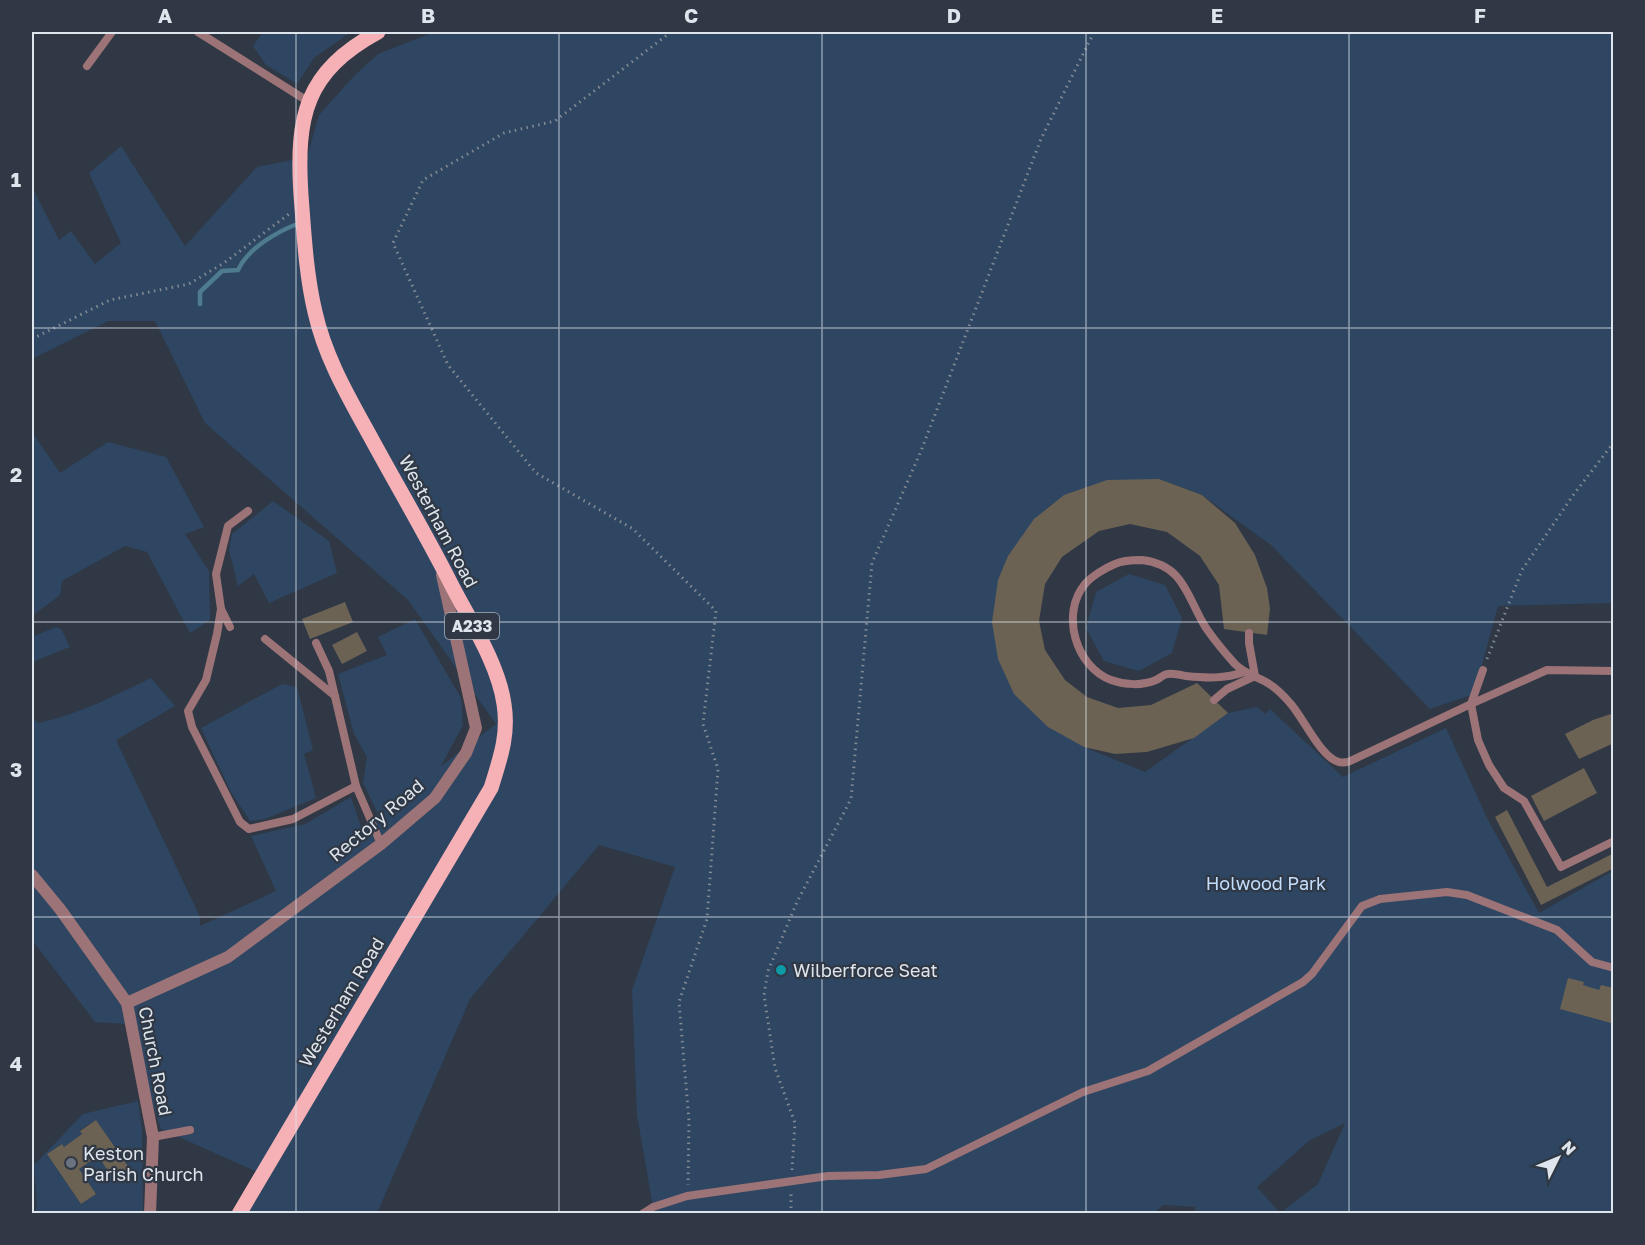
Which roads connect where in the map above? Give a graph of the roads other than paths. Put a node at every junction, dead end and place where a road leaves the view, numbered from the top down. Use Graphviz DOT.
graph roads {
  1 [pos="112,32"];
  2 [pos="198,32"];
  3 [pos="378,32"];
  4 [pos="87,66"];
  5 [pos="309,102"];
  6 [pos="248,511"];
  7 [pos="439,561"];
  8 [pos="220,609"];
  9 [pos="230,627"];
  10 [pos="1250,633"];
  11 [pos="265,639"];
  12 [pos="316,643"];
  13 [pos="1483,669"];
  14 [pos="1614,671"];
  15 [pos="1244,672"];
  16 [pos="1255,676"];
  17 [pos="335,696"];
  18 [pos="1214,700"];
  19 [pos="1471,704"];
  20 [pos="356,786"];
  21 [pos="1614,841"];
  22 [pos="381,844"];
  23 [pos="32,875"];
  24 [pos="1614,968"];
  25 [pos="127,1003"];
  26 [pos="190,1130"];
  27 [pos="153,1137"];
  28 [pos="150,1214"];
  29 [pos="239,1214"];
  30 [pos="642,1214"];
  1 -- 4 [label="lane"];
  2 -- 5 [label="lane"];
  3 -- 5 [label="main road, Westerham Road / A233"];
  5 -- 7 [label="main road, Westerham Road / A233"];
  6 -- 8 [label="lane"];
  7 -- 22 [label="street, Rectory Road"];
  7 -- 29 [label="main road, Westerham Road / A233"];
  8 -- 9 [label="lane"];
  8 -- 20 [label="lane"];
  10 -- 16 [label="lane"];
  11 -- 17 [label="lane"];
  12 -- 17 [label="lane"];
  13 -- 19 [label="lane"];
  14 -- 19 [label="lane"];
  15 -- 15 [label="lane"];
  15 -- 16 [label="lane"];
  16 -- 18 [label="lane"];
  16 -- 19 [label="lane"];
  17 -- 20 [label="lane"];
  19 -- 21 [label="lane"];
  20 -- 22 [label="lane"];
  22 -- 25 [label="street, Rectory Road"];
  23 -- 25 [label="street, Church Road"];
  24 -- 30 [label="lane"];
  25 -- 27 [label="street, Church Road"];
  26 -- 27 [label="lane"];
  27 -- 28 [label="street, Church Road"];
}
